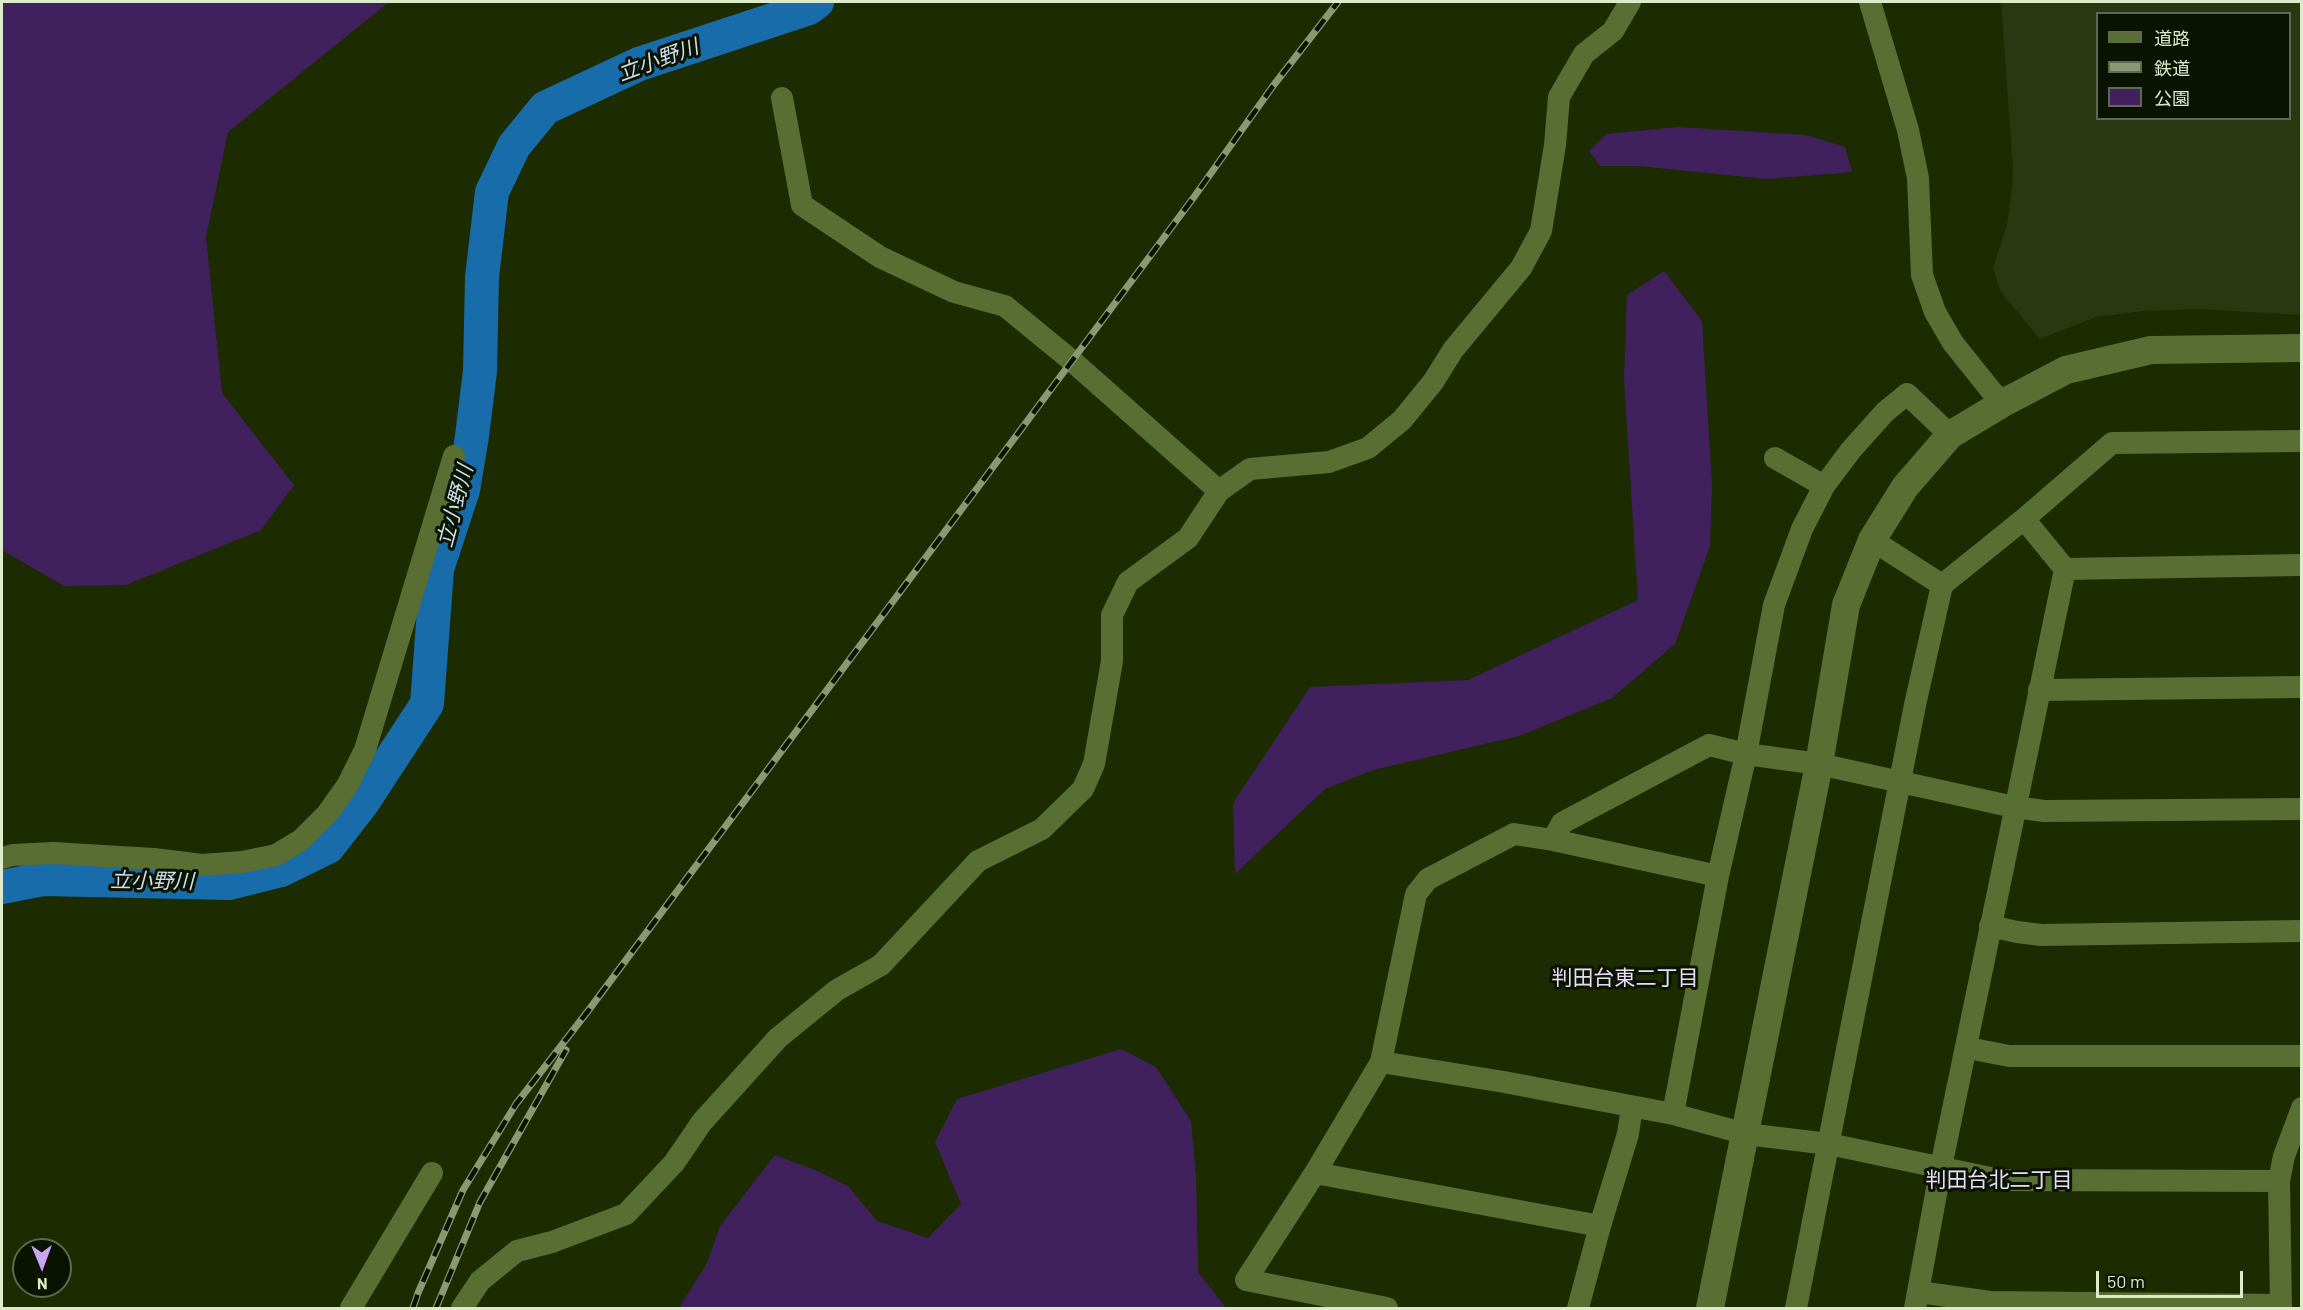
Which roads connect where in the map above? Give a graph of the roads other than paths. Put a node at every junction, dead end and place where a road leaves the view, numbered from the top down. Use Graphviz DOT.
graph roads {
  1 [pos="1630,2"];
  2 [pos="1870,2"];
  3 [pos="782,98"];
  4 [pos="2301,348"];
  5 [pos="2005,402"];
  6 [pos="1950,435"];
  7 [pos="2301,441"];
  8 [pos="454,456"];
  9 [pos="1775,458"];
  10 [pos="1824,486"];
  11 [pos="1219,491"];
  12 [pos="2024,519"];
  13 [pos="1872,540"];
  14 [pos="2301,565"];
  15 [pos="2065,569"];
  16 [pos="1942,585"];
  17 [pos="2301,687"];
  18 [pos="2039,690"];
  19 [pos="1746,754"];
  20 [pos="1820,764"];
  21 [pos="1900,783"];
  22 [pos="2014,807"];
  23 [pos="2301,808"];
  24 [pos="1552,840"];
  25 [pos="2,858"];
  26 [pos="1718,876"];
  27 [pos="1990,926"];
  28 [pos="2301,931"];
  29 [pos="1968,1047"];
  30 [pos="2301,1056"];
  31 [pos="1381,1062"];
  32 [pos="1632,1107"];
  33 [pos="2301,1108"];
  34 [pos="1673,1114"];
  35 [pos="1746,1134"];
  36 [pos="1829,1144"];
  37 [pos="1941,1167"];
  38 [pos="432,1173"];
  39 [pos="1315,1173"];
  40 [pos="2279,1181"];
  41 [pos="1600,1226"];
  42 [pos="1917,1300"];
  43 [pos="2281,1307"];
  44 [pos="351,1308"];
  45 [pos="462,1308"];
  46 [pos="1387,1308"];
  47 [pos="1578,1308"];
  48 [pos="1710,1308"];
  49 [pos="1796,1308"];
  1 -- 11 [label="street"];
  2 -- 5 [label="street"];
  3 -- 11 [label="street"];
  4 -- 5 [label="street"];
  5 -- 6 [label="street"];
  6 -- 10 [label="street"];
  6 -- 13 [label="street"];
  7 -- 12 [label="street"];
  8 -- 25 [label="street"];
  9 -- 10 [label="street"];
  10 -- 19 [label="street"];
  11 -- 45 [label="street"];
  12 -- 15 [label="street"];
  12 -- 16 [label="street"];
  13 -- 16 [label="street"];
  13 -- 20 [label="street"];
  14 -- 15 [label="street"];
  15 -- 18 [label="street"];
  16 -- 21 [label="street"];
  17 -- 18 [label="street"];
  18 -- 22 [label="street"];
  19 -- 20 [label="street"];
  19 -- 24 [label="street"];
  19 -- 26 [label="street"];
  20 -- 21 [label="street"];
  20 -- 35 [label="street"];
  21 -- 22 [label="street"];
  21 -- 36 [label="street"];
  22 -- 23 [label="street"];
  22 -- 27 [label="street"];
  24 -- 26 [label="street"];
  24 -- 31 [label="street"];
  26 -- 34 [label="street"];
  27 -- 28 [label="street"];
  27 -- 29 [label="street"];
  29 -- 30 [label="street"];
  29 -- 37 [label="street"];
  31 -- 32 [label="street"];
  31 -- 39 [label="street"];
  32 -- 34 [label="street"];
  32 -- 41 [label="street"];
  33 -- 40 [label="street"];
  34 -- 35 [label="street"];
  35 -- 36 [label="street"];
  35 -- 48 [label="street"];
  36 -- 37 [label="street"];
  36 -- 49 [label="street"];
  37 -- 40 [label="street"];
  37 -- 42 [label="street"];
  38 -- 44 [label="street"];
  39 -- 41 [label="street"];
  39 -- 46 [label="street"];
  40 -- 43 [label="street"];
  41 -- 47 [label="street"];
  42 -- 43 [label="street"];
}
